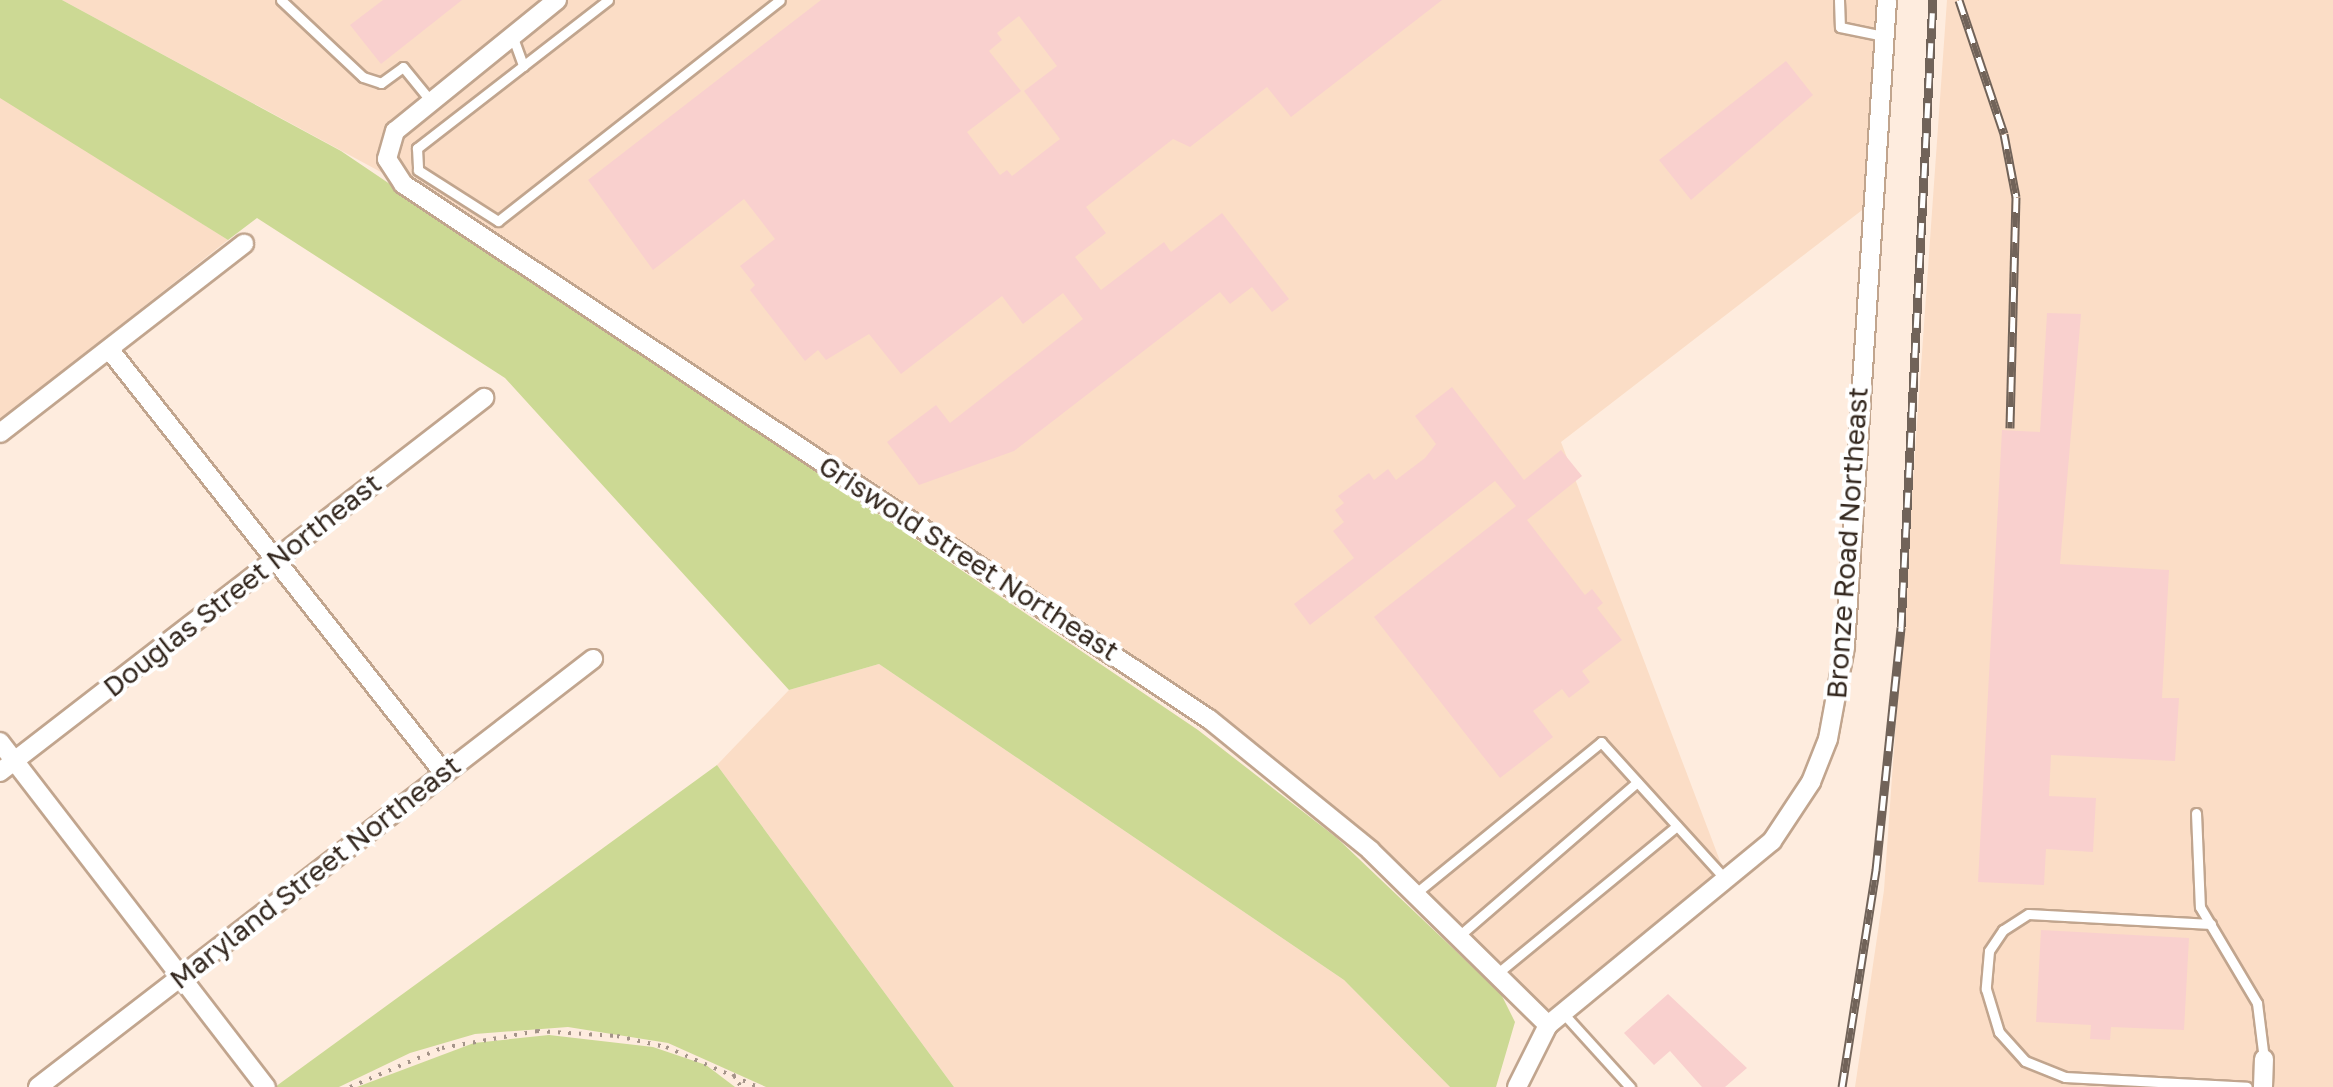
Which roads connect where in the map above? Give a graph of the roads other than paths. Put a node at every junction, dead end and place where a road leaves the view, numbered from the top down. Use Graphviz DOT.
graph roads {
  1 [pos="281,0"];
  2 [pos="557,0"];
  3 [pos="608,0"];
  4 [pos="780,0"];
  5 [pos="1839,0"];
  6 [pos="1887,0"];
  7 [pos="512,36"];
  8 [pos="1884,36"];
  9 [pos="523,66"];
  10 [pos="430,100"];
  11 [pos="244,244"];
  12 [pos="109,349"];
  13 [pos="484,398"];
  14 [pos="0,433"];
  15 [pos="277,556"];
  16 [pos="593,659"];
  17 [pos="0,742"];
  18 [pos="7,766"];
  19 [pos="443,772"];
  20 [pos="1637,782"];
  21 [pos="2196,813"];
  22 [pos="1676,826"];
  23 [pos="1728,882"];
  24 [pos="1416,893"];
  25 [pos="2211,924"];
  26 [pos="1460,935"];
  27 [pos="1499,972"];
  28 [pos="180,976"];
  29 [pos="1563,1013"];
  30 [pos="1548,1025"];
  31 [pos="2264,1059"];
  32 [pos="38,1087"];
  33 [pos="266,1087"];
  34 [pos="1517,1087"];
  35 [pos="1630,1087"];
  36 [pos="2247,1087"];
  37 [pos="2263,1087"];
  1 -- 10 [label="lane"];
  2 -- 7 [label="street, Griswold Street Northeast"];
  3 -- 9 [label="lane"];
  4 -- 9 [label="lane"];
  5 -- 8 [label="lane"];
  6 -- 8 [label="street, Bronze Road Northeast"];
  7 -- 9 [label="lane"];
  7 -- 10 [label="street, Griswold Street Northeast"];
  8 -- 23 [label="street, Bronze Road Northeast"];
  10 -- 24 [label="street, Griswold Street Northeast"];
  11 -- 12 [label="street"];
  12 -- 14 [label="street"];
  12 -- 15 [label="street"];
  13 -- 15 [label="street, Douglas Street Northeast"];
  15 -- 18 [label="street, Douglas Street Northeast"];
  15 -- 19 [label="street"];
  16 -- 19 [label="street, Maryland Street Northeast"];
  17 -- 18 [label="street"];
  18 -- 28 [label="street"];
  19 -- 28 [label="street, Maryland Street Northeast"];
  20 -- 22 [label="lane"];
  20 -- 24 [label="lane"];
  20 -- 26 [label="lane"];
  21 -- 25 [label="lane"];
  22 -- 23 [label="lane"];
  22 -- 27 [label="lane"];
  23 -- 29 [label="street, Bronze Road Northeast"];
  24 -- 26 [label="street, Griswold Street Northeast"];
  25 -- 31 [label="lane"];
  25 -- 36 [label="lane"];
  26 -- 27 [label="street, Griswold Street Northeast"];
  27 -- 30 [label="street, Griswold Street Northeast"];
  28 -- 32 [label="street, Maryland Street Northeast"];
  28 -- 33 [label="street"];
  29 -- 30 [label="street, Bronze Road Northeast"];
  29 -- 35 [label="lane"];
  30 -- 34 [label="street"];
  31 -- 37 [label="street"];
}
